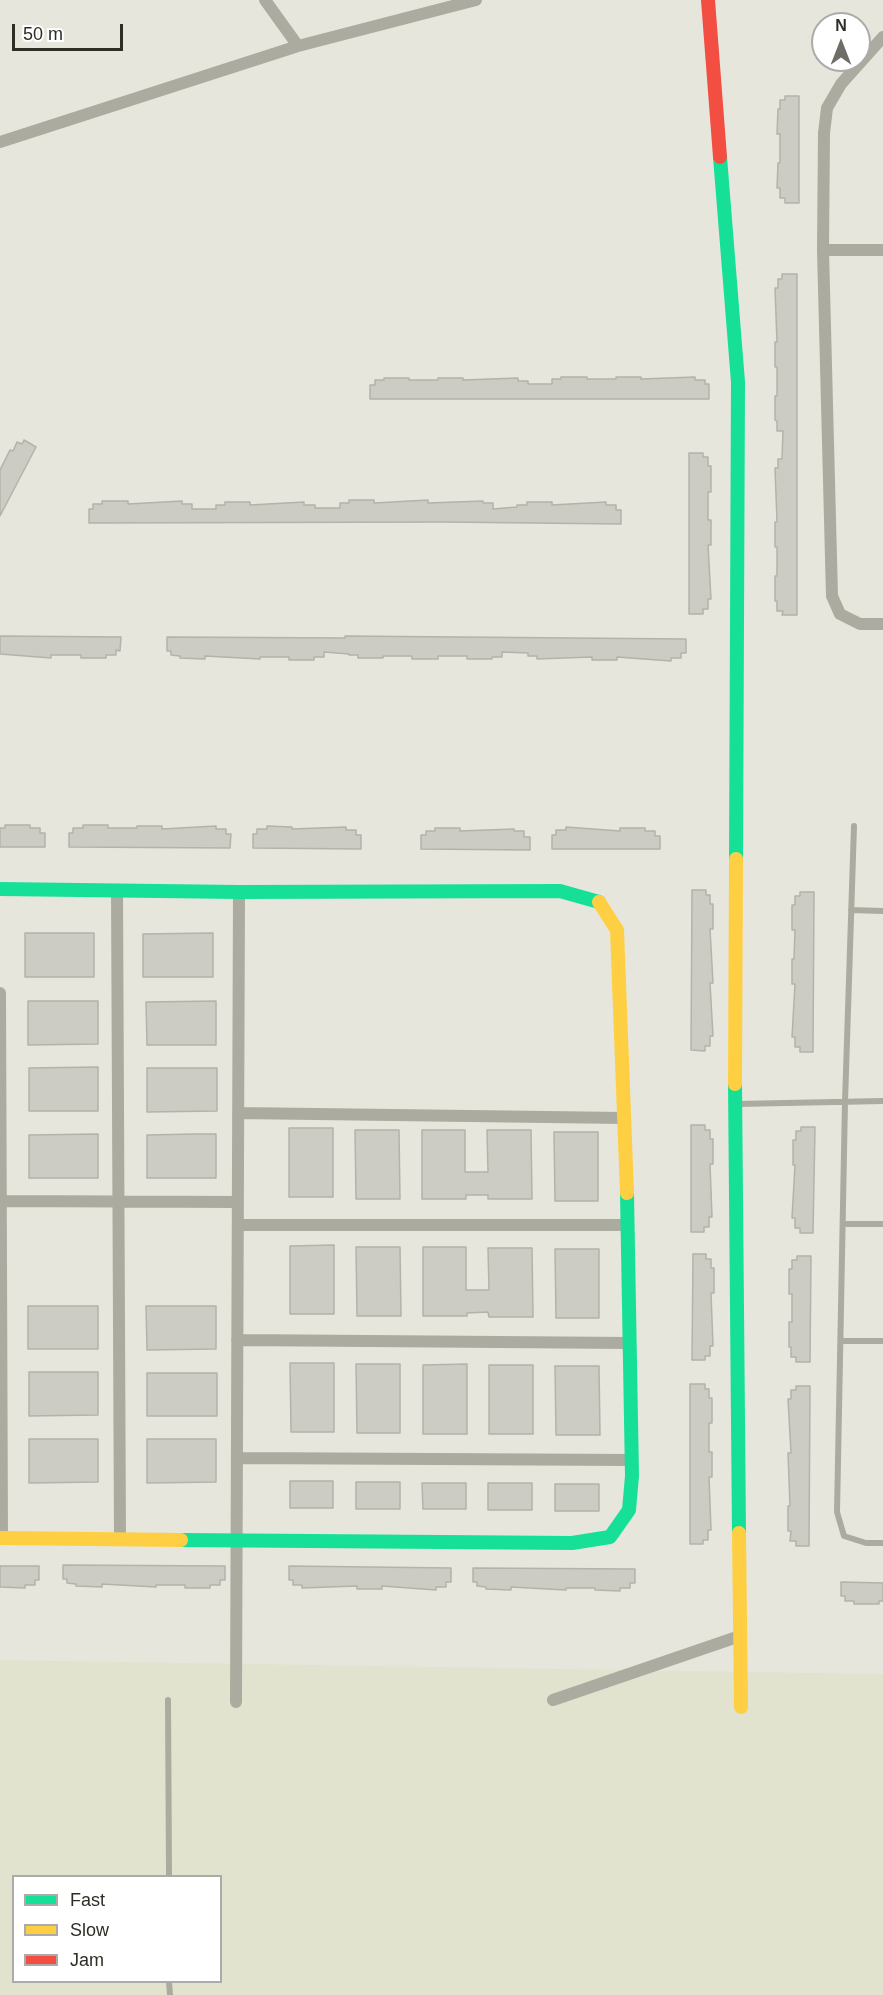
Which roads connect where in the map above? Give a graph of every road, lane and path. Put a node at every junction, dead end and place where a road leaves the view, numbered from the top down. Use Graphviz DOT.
graph roads {
  1 [pos="265,0"];
  2 [pos="476,0"];
  3 [pos="708,0"];
  4 [pos="883,37"];
  5 [pos="298,46"];
  6 [pos="0,142"];
  7 [pos="823,250"];
  8 [pos="883,250"];
  9 [pos="883,624"];
  10 [pos="854,826"];
  11 [pos="0,889"];
  12 [pos="117,891"];
  13 [pos="240,892"];
  14 [pos="851,910"];
  15 [pos="883,911"];
  16 [pos="0,993"];
  17 [pos="883,1101"];
  18 [pos="845,1102"];
  19 [pos="735,1104"];
  20 [pos="238,1113"];
  21 [pos="624,1118"];
  22 [pos="0,1202"];
  23 [pos="119,1202"];
  24 [pos="238,1202"];
  25 [pos="843,1224"];
  26 [pos="883,1224"];
  27 [pos="238,1225"];
  28 [pos="628,1225"];
  29 [pos="237,1340"];
  30 [pos="841,1341"];
  31 [pos="883,1341"];
  32 [pos="630,1342"];
  33 [pos="237,1458"];
  34 [pos="632,1460"];
  35 [pos="1,1538"];
  36 [pos="120,1539"];
  37 [pos="236,1540"];
  38 [pos="883,1543"];
  39 [pos="740,1636"];
  40 [pos="168,1700"];
  41 [pos="553,1700"];
  42 [pos="236,1702"];
  43 [pos="741,1707"];
  44 [pos="169,1875"];
  1 -- 5 [label="street"];
  2 -- 5 [label="street"];
  3 -- 19 [label="street"];
  4 -- 7 [label="street"];
  5 -- 6 [label="street"];
  7 -- 8 [label="street"];
  7 -- 9 [label="street"];
  10 -- 14 [label="lane"];
  11 -- 12 [label="street"];
  12 -- 13 [label="street"];
  12 -- 23 [label="street"];
  13 -- 20 [label="street"];
  13 -- 21 [label="street"];
  14 -- 15 [label="lane"];
  14 -- 18 [label="lane"];
  16 -- 22 [label="street"];
  17 -- 18 [label="lane"];
  18 -- 19 [label="lane"];
  18 -- 25 [label="lane"];
  19 -- 39 [label="street"];
  20 -- 21 [label="street"];
  20 -- 24 [label="street"];
  21 -- 28 [label="street"];
  22 -- 23 [label="street"];
  22 -- 35 [label="street"];
  23 -- 24 [label="street"];
  23 -- 36 [label="street"];
  24 -- 27 [label="street"];
  25 -- 26 [label="lane"];
  25 -- 30 [label="lane"];
  27 -- 28 [label="street"];
  27 -- 29 [label="street"];
  28 -- 32 [label="street"];
  29 -- 32 [label="street"];
  29 -- 33 [label="street"];
  30 -- 31 [label="lane"];
  30 -- 38 [label="lane"];
  32 -- 34 [label="street"];
  33 -- 34 [label="street"];
  33 -- 37 [label="street"];
  34 -- 37 [label="street"];
  35 -- 36 [label="street"];
  36 -- 37 [label="street"];
  37 -- 42 [label="street"];
  39 -- 41 [label="street"];
  39 -- 43 [label="street"];
  40 -- 44 [label="lane"];
}
